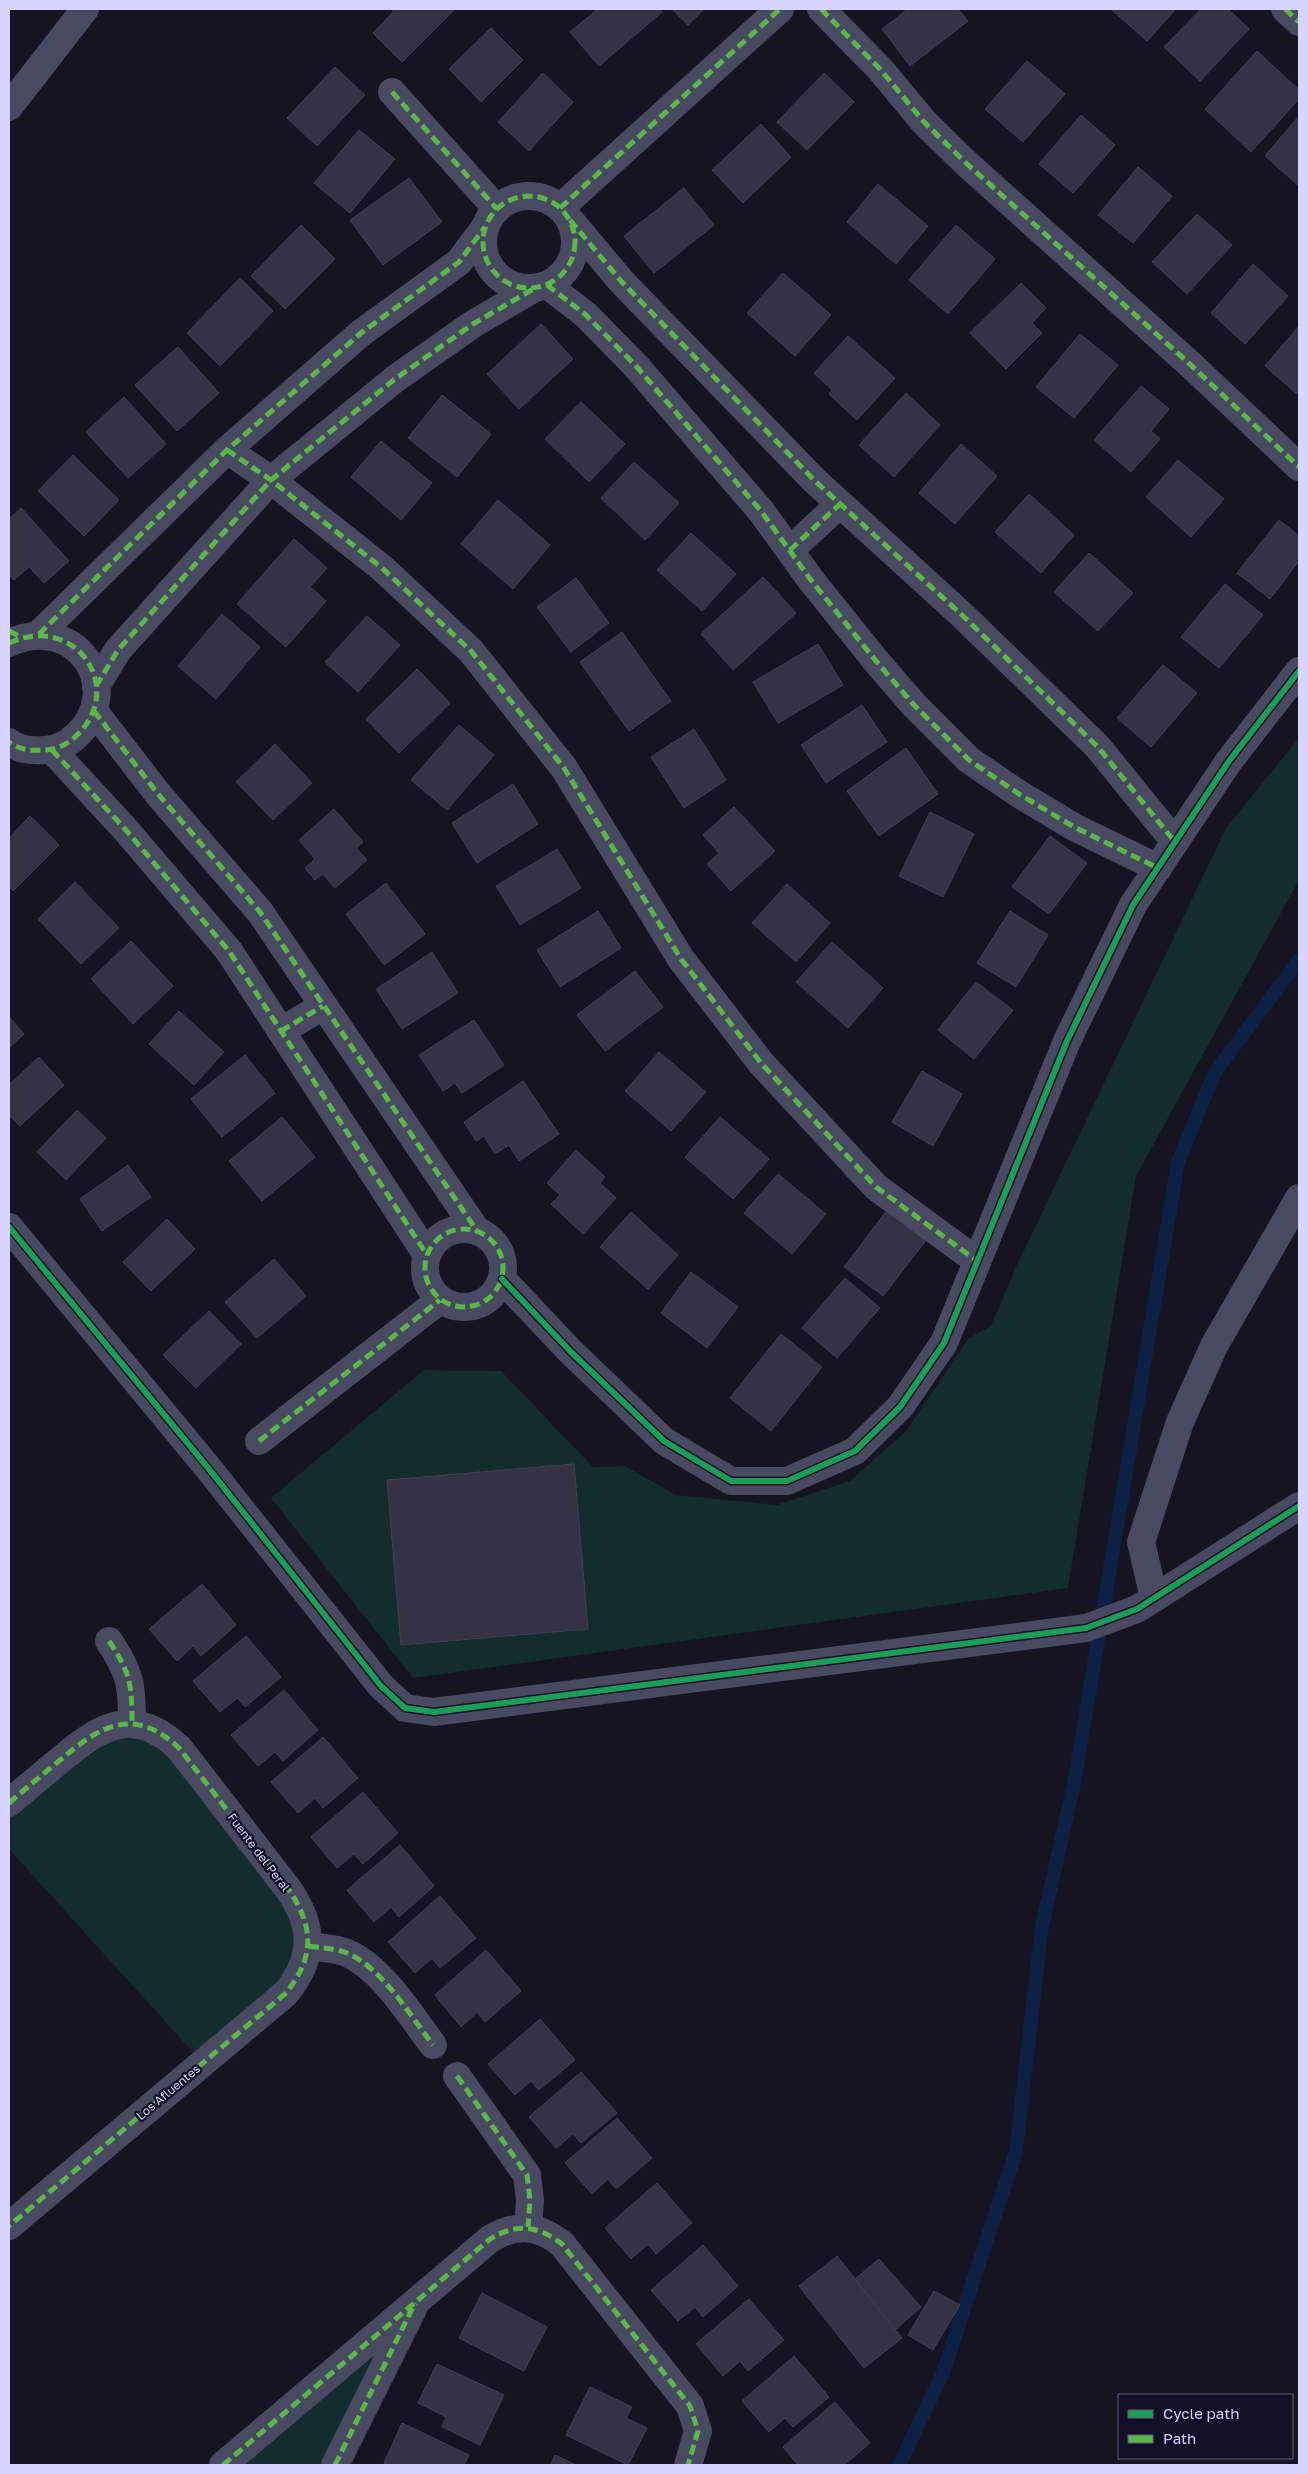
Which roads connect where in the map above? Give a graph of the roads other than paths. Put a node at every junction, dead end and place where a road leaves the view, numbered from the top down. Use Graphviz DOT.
graph roads {
  1 [pos="85,9"];
  2 [pos="780,9"];
  3 [pos="822,9"];
  4 [pos="1285,9"];
  5 [pos="1299,22"];
  6 [pos="392,92"];
  7 [pos="9,107"];
  8 [pos="565,214"];
  9 [pos="491,218"];
  10 [pos="541,286"];
  11 [pos="227,450"];
  12 [pos="1299,467"];
  13 [pos="271,480"];
  14 [pos="840,504"];
  15 [pos="790,550"];
  16 [pos="19,636"];
  17 [pos="1299,671"];
  18 [pos="95,699"];
  19 [pos="9,742"];
  20 [pos="52,750"];
  21 [pos="1175,842"];
  22 [pos="1158,868"];
  23 [pos="323,1006"];
  24 [pos="281,1031"];
  25 [pos="1299,1198"];
  26 [pos="9,1226"];
  27 [pos="477,1231"];
  28 [pos="427,1255"];
  29 [pos="977,1261"];
  30 [pos="502,1279"];
  31 [pos="440,1300"];
  32 [pos="259,1441"];
  33 [pos="1299,1506"];
  34 [pos="1154,1598"];
  35 [pos="109,1641"];
  36 [pos="132,1724"];
  37 [pos="9,1803"];
  38 [pos="308,1946"];
  39 [pos="433,2046"];
  40 [pos="457,2076"];
  41 [pos="9,2226"];
  42 [pos="528,2227"];
  43 [pos="418,2298"];
  44 [pos="223,2465"];
  45 [pos="335,2465"];
  46 [pos="688,2465"];
  1 -- 7 [label="street"];
  2 -- 8 [label="street"];
  3 -- 12 [label="street"];
  4 -- 5 [label="street"];
  6 -- 9 [label="street"];
  8 -- 9 [label="street"];
  8 -- 10 [label="street"];
  8 -- 14 [label="street"];
  9 -- 10 [label="street"];
  9 -- 11 [label="street"];
  10 -- 13 [label="street"];
  10 -- 15 [label="street"];
  11 -- 13 [label="street"];
  11 -- 16 [label="street"];
  13 -- 18 [label="street"];
  13 -- 29 [label="street"];
  14 -- 15 [label="street"];
  14 -- 21 [label="street"];
  15 -- 22 [label="street"];
  16 -- 18 [label="street"];
  17 -- 21 [label="street"];
  18 -- 20 [label="street"];
  18 -- 23 [label="street"];
  19 -- 20 [label="street"];
  20 -- 24 [label="street"];
  21 -- 22 [label="street"];
  22 -- 29 [label="street"];
  23 -- 24 [label="street"];
  23 -- 27 [label="street"];
  24 -- 28 [label="street"];
  25 -- 34 [label="street"];
  26 -- 34 [label="street"];
  27 -- 28 [label="street"];
  27 -- 30 [label="street"];
  28 -- 31 [label="street"];
  29 -- 30 [label="street"];
  30 -- 31 [label="street"];
  31 -- 32 [label="street"];
  33 -- 34 [label="street"];
  35 -- 36 [label="street"];
  36 -- 37 [label="street"];
  36 -- 38 [label="street, Fuente del Peral"];
  38 -- 39 [label="street"];
  38 -- 41 [label="street, Los Afluentes"];
  40 -- 42 [label="street"];
  42 -- 43 [label="street"];
  42 -- 46 [label="street"];
  43 -- 44 [label="street"];
  43 -- 45 [label="street"];
}
